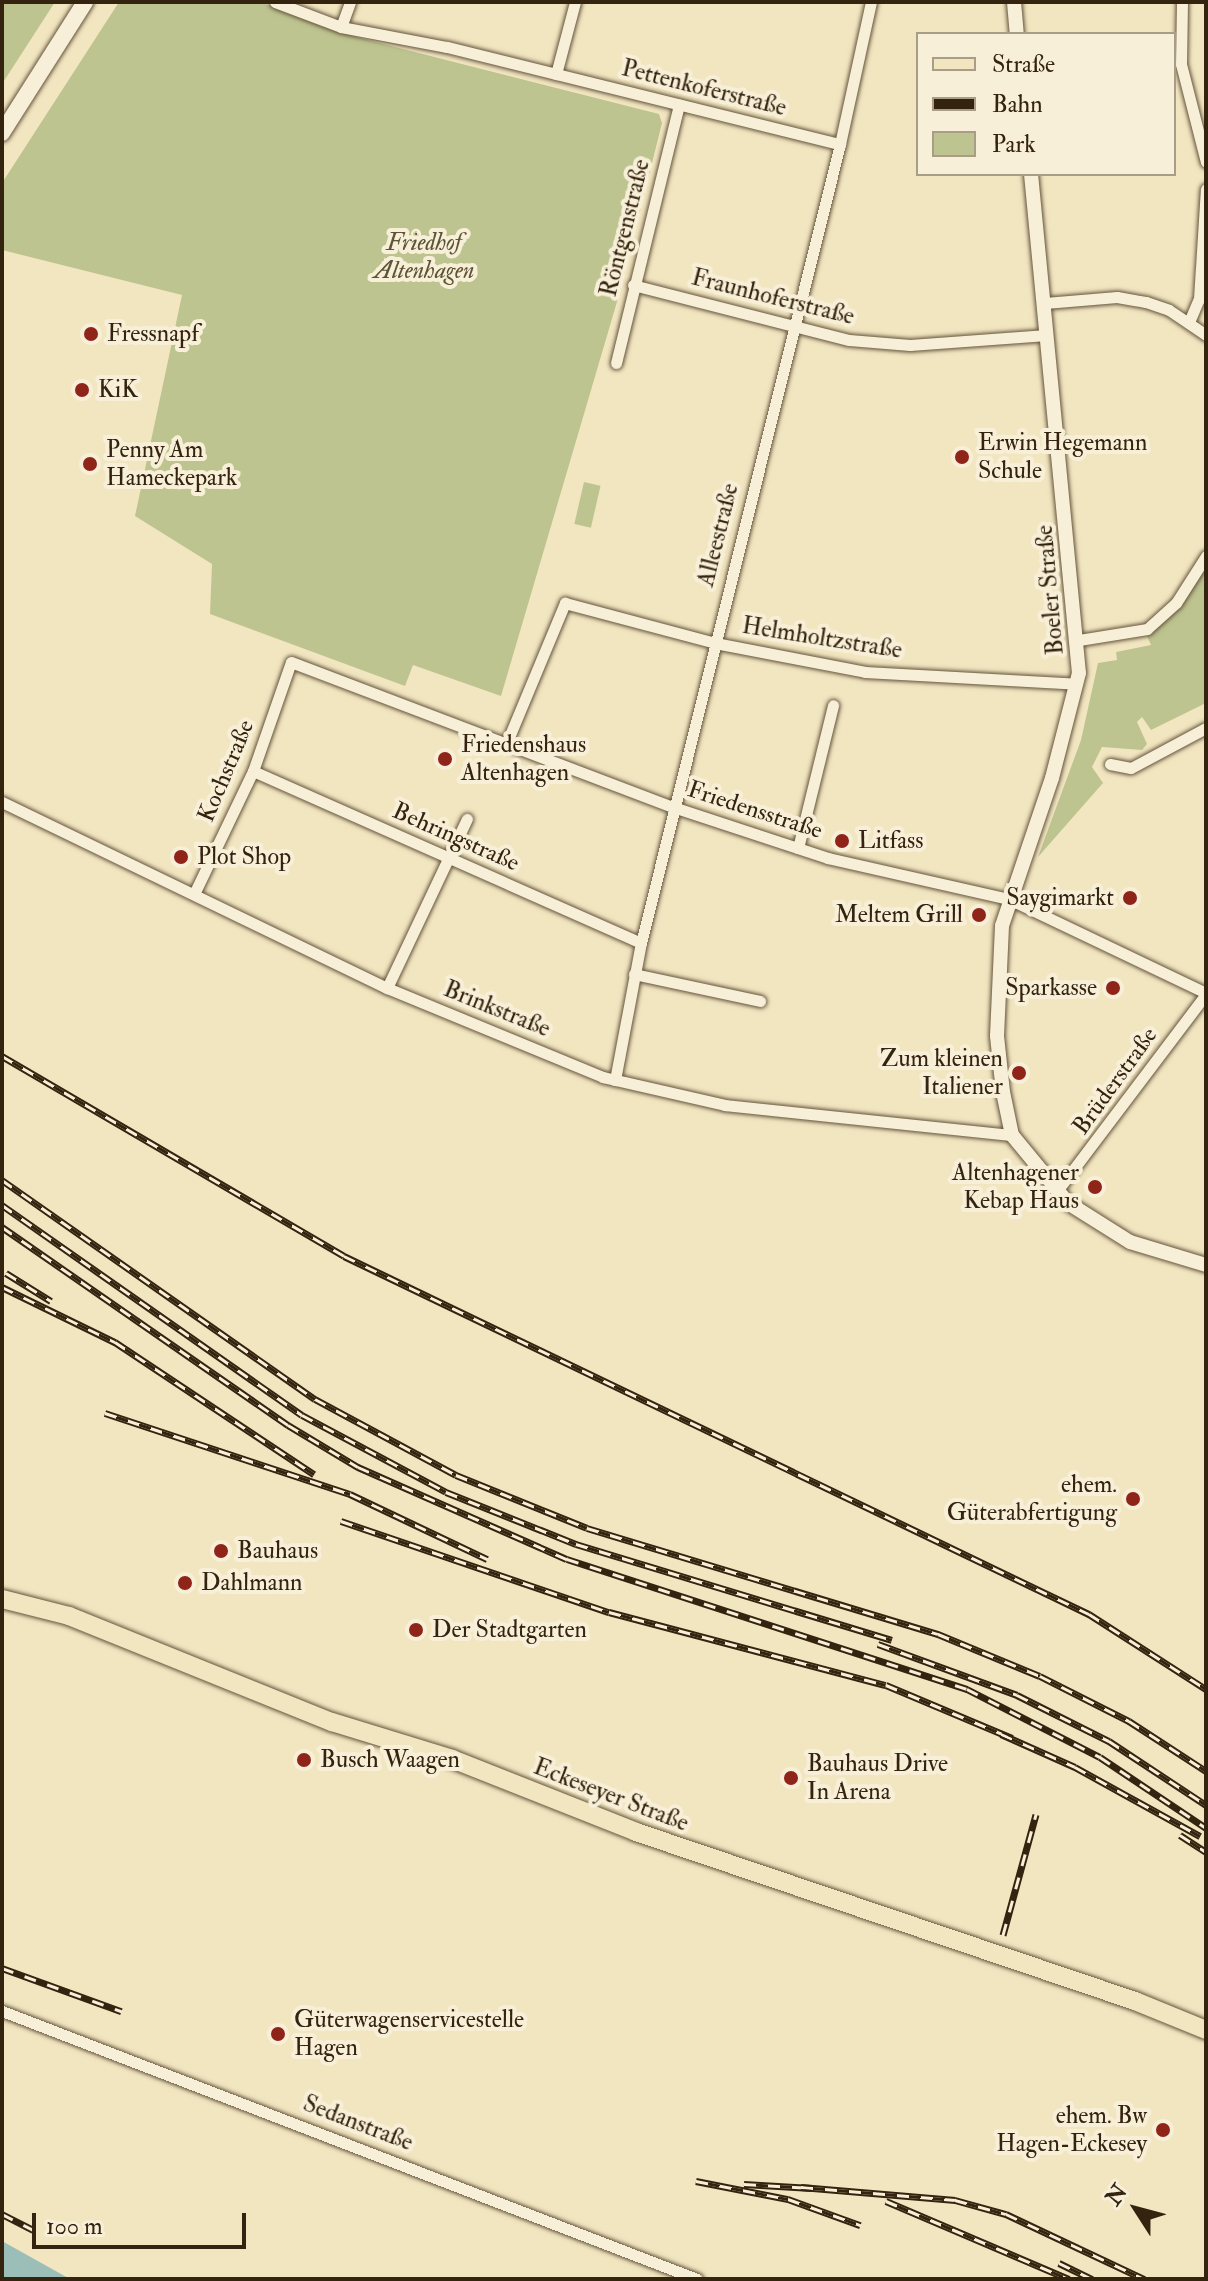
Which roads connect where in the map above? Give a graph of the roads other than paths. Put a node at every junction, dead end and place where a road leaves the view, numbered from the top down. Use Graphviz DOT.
graph roads {
  1 [pos="85,2"];
  2 [pos="275,2"];
  3 [pos="350,2"];
  4 [pos="575,2"];
  5 [pos="871,2"];
  6 [pos="1014,2"];
  7 [pos="1182,2"];
  8 [pos="341,27"];
  9 [pos="1017,32"];
  10 [pos="556,74"];
  11 [pos="679,105"];
  12 [pos="2,133"];
  13 [pos="840,144"];
  14 [pos="1206,162"];
  15 [pos="1031,176"];
  16 [pos="1206,189"];
  17 [pos="633,285"];
  18 [pos="1045,303"];
  19 [pos="1189,322"];
  20 [pos="792,327"];
  21 [pos="1047,335"];
  22 [pos="1206,335"];
  23 [pos="616,363"];
  24 [pos="1206,556"];
  25 [pos="1079,640"];
  26 [pos="715,643"];
  27 [pos="291,662"];
  28 [pos="1077,684"];
  29 [pos="833,705"];
  30 [pos="1206,728"];
  31 [pos="507,742"];
  32 [pos="1110,764"];
  33 [pos="253,771"];
  34 [pos="2,802"];
  35 [pos="676,808"];
  36 [pos="467,819"];
  37 [pos="798,848"];
  38 [pos="451,858"];
  39 [pos="194,894"];
  40 [pos="1009,899"];
  41 [pos="641,943"];
  42 [pos="634,974"];
  43 [pos="387,988"];
  44 [pos="1206,994"];
  45 [pos="760,1001"];
  46 [pos="615,1080"];
  47 [pos="1012,1135"];
  48 [pos="1057,1191"];
  49 [pos="1206,1265"];
  50 [pos="2,1599"];
  51 [pos="2,2011"];
  52 [pos="1206,2030"];
  53 [pos="697,2279"];
  1 -- 12 [label="main road"];
  2 -- 8 [label="street, Pettenkoferstraße"];
  3 -- 8 [label="street"];
  4 -- 10 [label="street"];
  5 -- 13 [label="street, Alleestraße"];
  6 -- 9 [label="street"];
  7 -- 14 [label="street"];
  8 -- 10 [label="street, Pettenkoferstraße"];
  10 -- 11 [label="street, Pettenkoferstraße"];
  11 -- 13 [label="street, Pettenkoferstraße"];
  11 -- 17 [label="street, Röntgenstraße"];
  13 -- 20 [label="street, Alleestraße"];
  15 -- 18 [label="street, Boeler Straße"];
  16 -- 19 [label="street"];
  17 -- 20 [label="street, Fraunhoferstraße"];
  17 -- 23 [label="street, Röntgenstraße"];
  18 -- 19 [label="street"];
  18 -- 21 [label="street, Boeler Straße"];
  19 -- 22 [label="street"];
  20 -- 21 [label="street, Fraunhoferstraße"];
  20 -- 26 [label="street, Alleestraße"];
  21 -- 25 [label="street, Boeler Straße"];
  24 -- 25 [label="street"];
  25 -- 28 [label="street, Boeler Straße"];
  26 -- 28 [label="street, Helmholtzstraße"];
  26 -- 31 [label="street, Helmholtzstraße"];
  26 -- 35 [label="street, Alleestraße"];
  27 -- 31 [label="street, Friedensstraße"];
  27 -- 33 [label="street, Kochstraße"];
  28 -- 40 [label="street, Boeler Straße"];
  29 -- 37 [label="street"];
  30 -- 32 [label="street"];
  31 -- 35 [label="street, Friedensstraße"];
  33 -- 38 [label="street, Behringstraße"];
  33 -- 39 [label="street, Kochstraße"];
  34 -- 39 [label="street, Brinkstraße"];
  35 -- 37 [label="street, Friedensstraße"];
  35 -- 41 [label="street, Alleestraße"];
  36 -- 38 [label="street"];
  37 -- 40 [label="street, Friedensstraße"];
  38 -- 41 [label="street, Behringstraße"];
  38 -- 43 [label="street"];
  39 -- 43 [label="street, Brinkstraße"];
  40 -- 44 [label="street, Friedensstraße"];
  40 -- 47 [label="street, Boeler Straße"];
  41 -- 42 [label="street, Alleestraße"];
  42 -- 45 [label="street"];
  42 -- 46 [label="street, Alleestraße"];
  43 -- 46 [label="street, Brinkstraße"];
  44 -- 48 [label="street, Brüderstraße"];
  46 -- 47 [label="street, Brinkstraße"];
  47 -- 48 [label="street"];
  48 -- 49 [label="street"];
  50 -- 52 [label="main road, Eckeseyer Straße"];
  51 -- 53 [label="street, Sedanstraße"];
}
